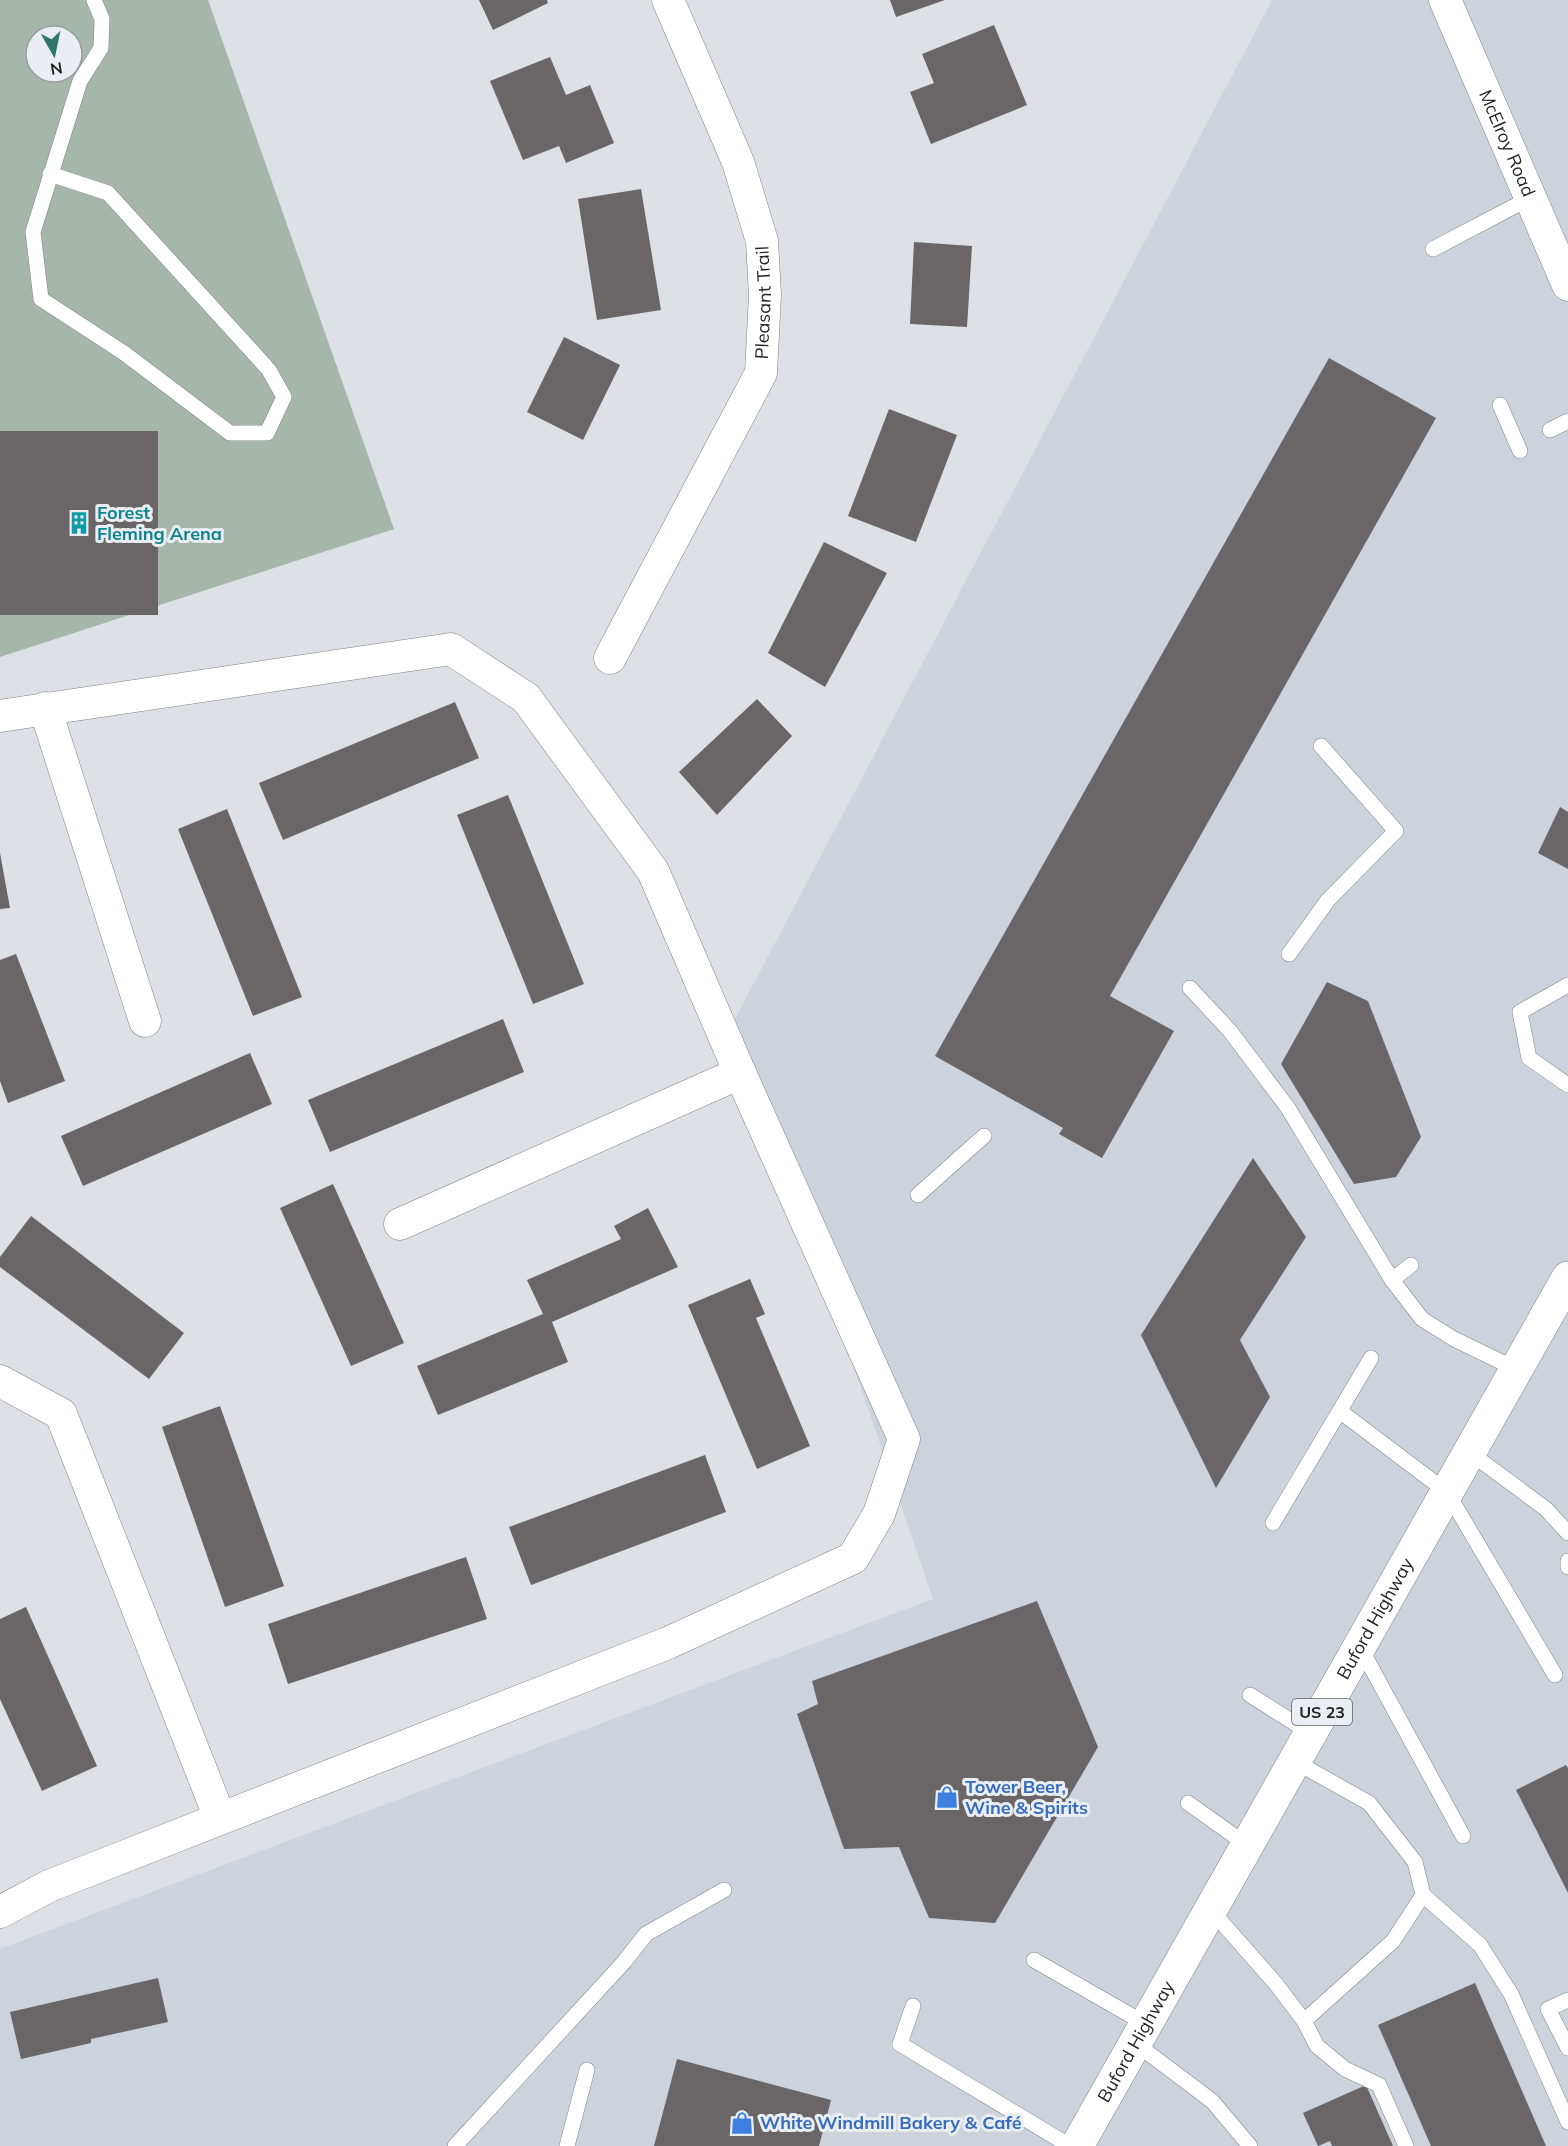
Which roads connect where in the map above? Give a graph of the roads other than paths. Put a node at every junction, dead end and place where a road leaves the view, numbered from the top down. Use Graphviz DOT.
graph roads {
  1 [pos="94,0"];
  2 [pos="668,0"];
  3 [pos="1445,0"];
  4 [pos="51,174"];
  5 [pos="1530,198"];
  6 [pos="1433,249"];
  7 [pos="1566,278"];
  8 [pos="1500,405"];
  9 [pos="1568,421"];
  10 [pos="1550,430"];
  11 [pos="1520,451"];
  12 [pos="609,658"];
  13 [pos="45,708"];
  14 [pos="0,716"];
  15 [pos="1322,746"];
  16 [pos="1289,954"];
  17 [pos="1568,985"];
  18 [pos="1190,988"];
  19 [pos="145,1021"];
  20 [pos="740,1073"];
  21 [pos="1568,1084"];
  22 [pos="984,1136"];
  23 [pos="918,1195"];
  24 [pos="400,1224"];
  25 [pos="1411,1265"];
  26 [pos="1568,1278"];
  27 [pos="1392,1280"];
  28 [pos="1371,1358"];
  29 [pos="1516,1369"];
  30 [pos="0,1381"];
  31 [pos="1341,1412"];
  32 [pos="1469,1452"];
  33 [pos="1447,1492"];
  34 [pos="1273,1523"];
  35 [pos="1568,1533"];
  36 [pos="1568,1561"];
  37 [pos="1568,1568"];
  38 [pos="1360,1646"];
  39 [pos="1555,1675"];
  40 [pos="1250,1695"];
  41 [pos="1310,1733"];
  42 [pos="1294,1761"];
  43 [pos="1188,1803"];
  44 [pos="220,1818"];
  45 [pos="1463,1836"];
  46 [pos="1247,1845"];
  47 [pos="724,1890"];
  48 [pos="1423,1895"];
  49 [pos="1211,1910"];
  50 [pos="0,1912"];
  51 [pos="1034,1960"];
  52 [pos="1568,2000"];
  53 [pos="913,2006"];
  54 [pos="1304,2021"];
  55 [pos="1140,2033"];
  56 [pos="1568,2048"];
  57 [pos="587,2070"];
  58 [pos="1568,2122"];
  59 [pos="455,2146"];
  60 [pos="567,2146"];
  61 [pos="1070,2146"];
  62 [pos="1077,2146"];
  63 [pos="1250,2146"];
  64 [pos="1406,2146"];
  1 -- 4 [label="lane"];
  2 -- 12 [label="street, Pleasant Trail"];
  3 -- 5 [label="street, McElroy Road"];
  4 -- 4 [label="lane"];
  5 -- 6 [label="lane"];
  5 -- 7 [label="street, McElroy Road"];
  8 -- 11 [label="lane"];
  9 -- 10 [label="lane"];
  13 -- 14 [label="street"];
  13 -- 19 [label="street"];
  13 -- 20 [label="street"];
  15 -- 16 [label="lane"];
  17 -- 21 [label="lane"];
  18 -- 27 [label="lane"];
  20 -- 24 [label="street"];
  20 -- 44 [label="street"];
  22 -- 23 [label="lane"];
  25 -- 27 [label="lane"];
  26 -- 29 [label="main road, Buford Highway / US 23"];
  27 -- 29 [label="lane"];
  28 -- 31 [label="lane"];
  29 -- 32 [label="main road, Buford Highway / US 23"];
  30 -- 44 [label="street"];
  31 -- 33 [label="lane"];
  31 -- 34 [label="lane"];
  32 -- 33 [label="main road, Buford Highway / US 23"];
  32 -- 35 [label="lane"];
  33 -- 38 [label="main road, Buford Highway / US 23"];
  33 -- 39 [label="lane"];
  36 -- 37 [label="lane"];
  38 -- 41 [label="main road, Buford Highway / US 23"];
  38 -- 45 [label="lane"];
  40 -- 41 [label="lane"];
  41 -- 42 [label="main road, Buford Highway / US 23"];
  42 -- 46 [label="main road, Buford Highway / US 23"];
  42 -- 48 [label="lane"];
  43 -- 46 [label="lane"];
  44 -- 50 [label="street"];
  46 -- 49 [label="main road, Buford Highway / US 23"];
  47 -- 59 [label="lane"];
  48 -- 54 [label="lane"];
  48 -- 58 [label="lane"];
  49 -- 54 [label="lane"];
  49 -- 55 [label="main road, Buford Highway / US 23"];
  51 -- 55 [label="lane"];
  52 -- 56 [label="lane"];
  53 -- 61 [label="lane"];
  54 -- 64 [label="lane"];
  55 -- 62 [label="main road, Buford Highway / US 23"];
  55 -- 63 [label="lane"];
  57 -- 60 [label="lane"];
}
